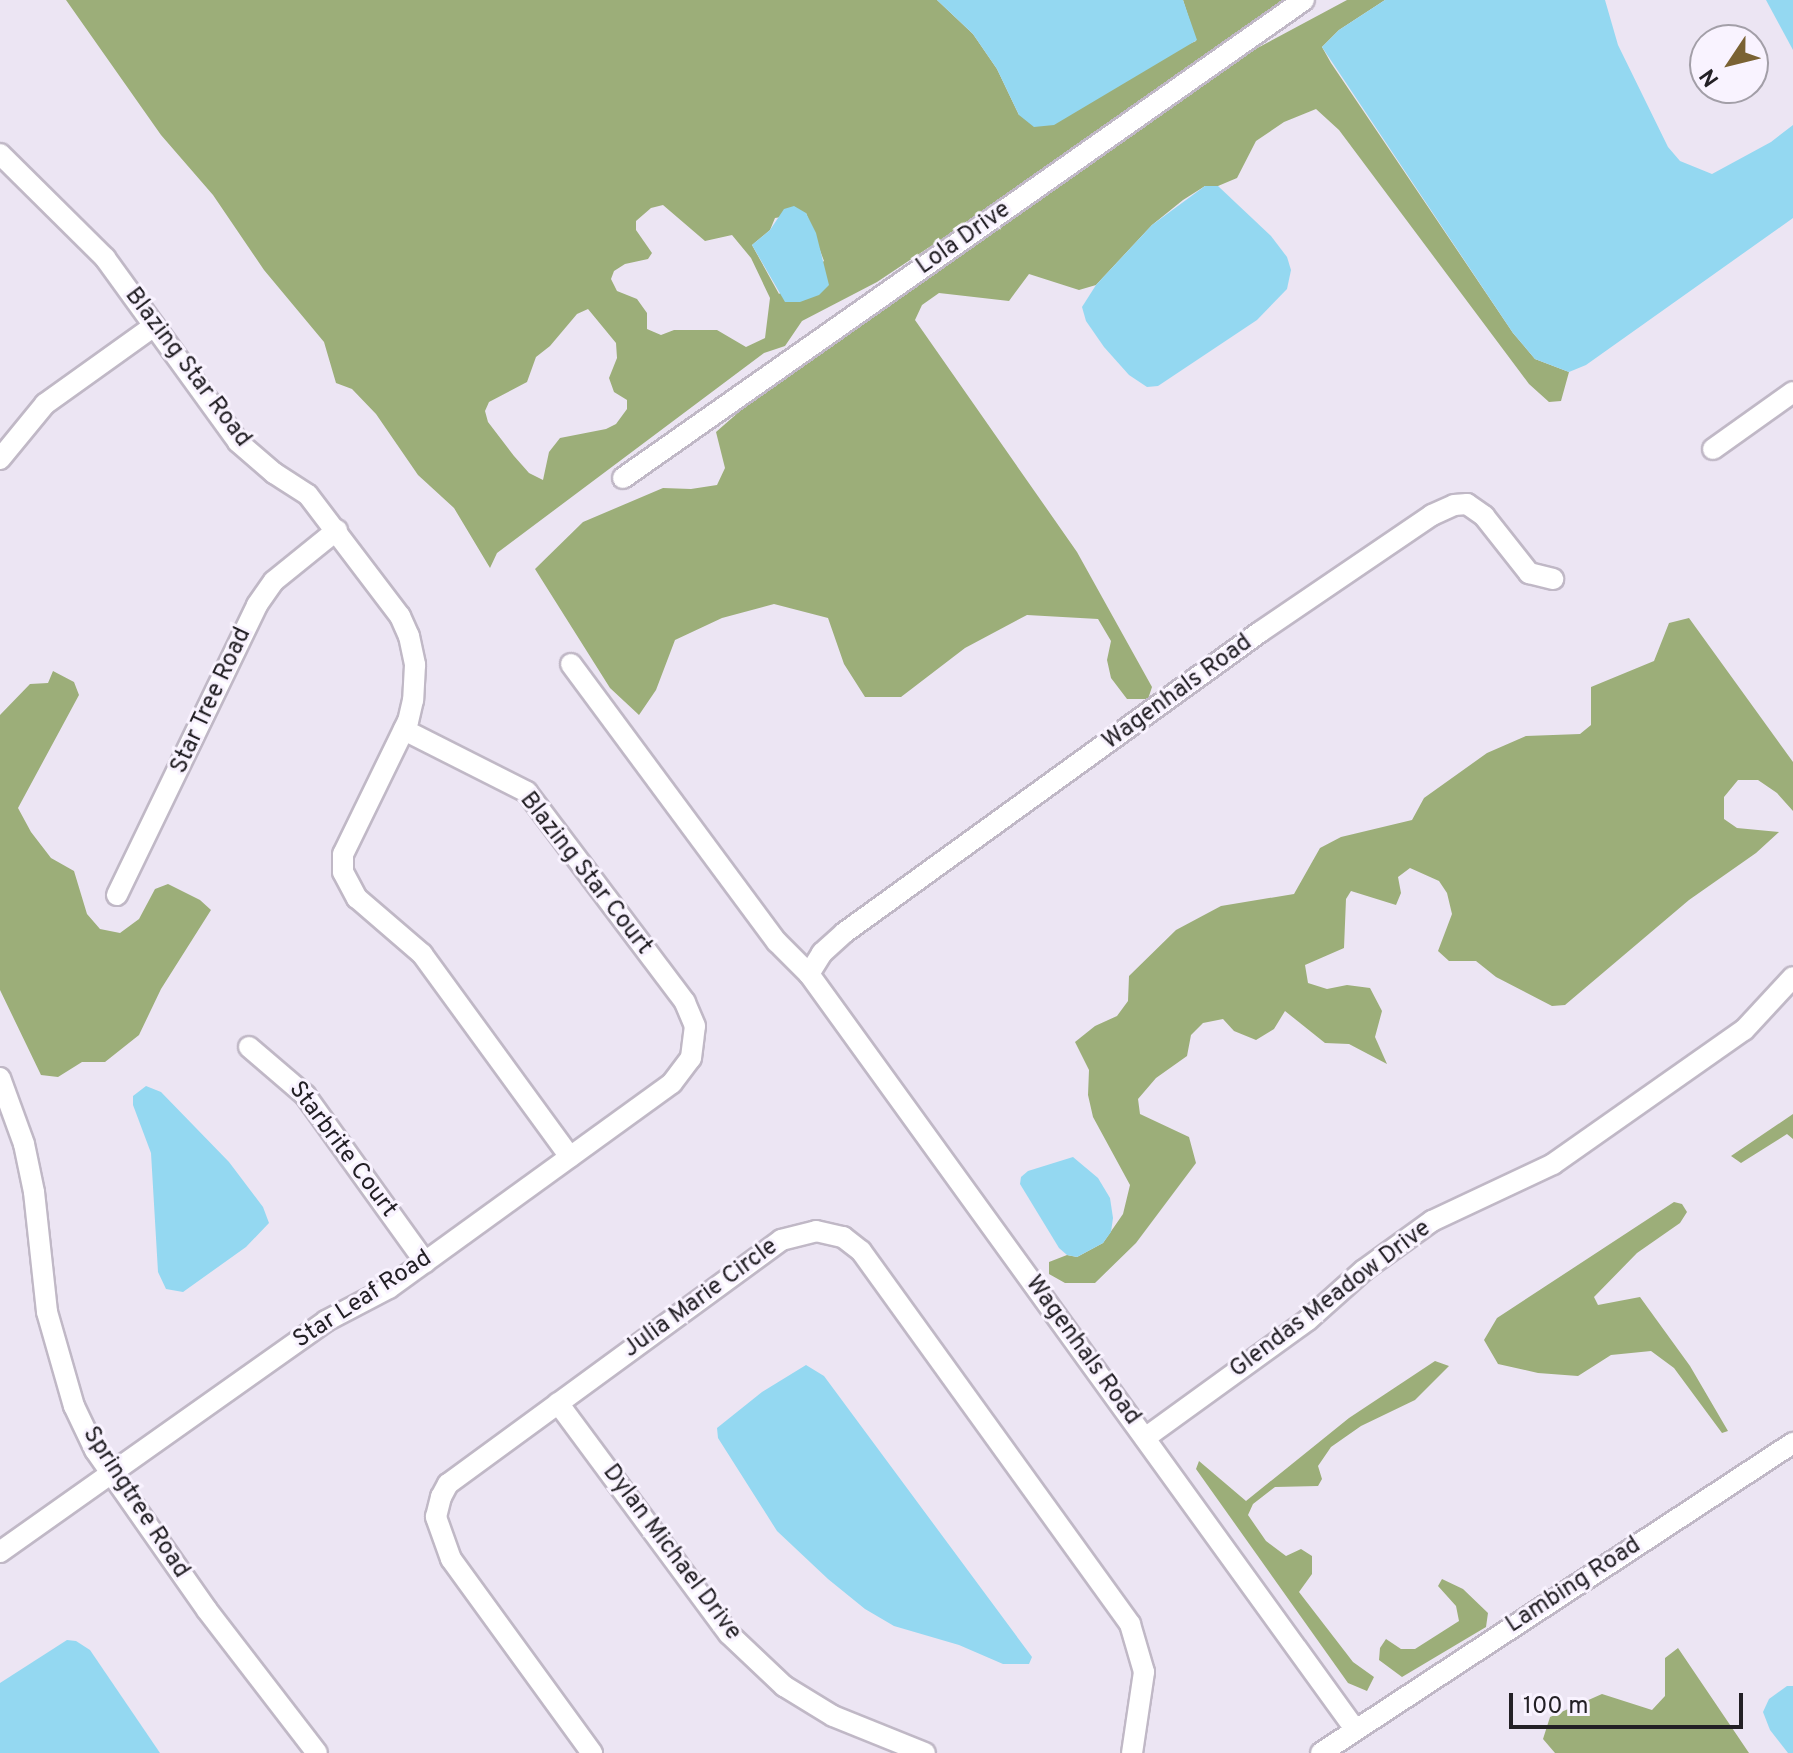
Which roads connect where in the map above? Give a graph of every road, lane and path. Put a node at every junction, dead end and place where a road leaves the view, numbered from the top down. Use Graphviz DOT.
graph roads {
  1 [pos="1304,0"];
  2 [pos="0,154"];
  3 [pos="154,326"];
  4 [pos="1793,392"];
  5 [pos="1713,449"];
  6 [pos="0,459"];
  7 [pos="623,478"];
  8 [pos="337,530"];
  9 [pos="1553,579"];
  10 [pos="571,664"];
  11 [pos="404,730"];
  12 [pos="117,895"];
  13 [pos="809,974"];
  14 [pos="1793,977"];
  15 [pos="695,1026"];
  16 [pos="249,1047"];
  17 [pos="0,1078"];
  18 [pos="570,1157"];
  19 [pos="425,1262"];
  20 [pos="558,1403"];
  21 [pos="1145,1438"];
  22 [pos="1793,1443"];
  23 [pos="112,1475"];
  24 [pos="0,1552"];
  25 [pos="1355,1729"];
  26 [pos="317,1753"];
  27 [pos="592,1753"];
  28 [pos="925,1753"];
  29 [pos="1132,1753"];
  30 [pos="1321,1753"];
  1 -- 7 [label="street, Lola Drive"];
  2 -- 3 [label="street, Blazing Star Road"];
  3 -- 6 [label="street"];
  3 -- 8 [label="street, Blazing Star Road"];
  4 -- 5 [label="street"];
  8 -- 11 [label="street, Blazing Star Road"];
  8 -- 12 [label="street, Star Tree Road"];
  9 -- 13 [label="street, Wagenhals Road"];
  10 -- 13 [label="street, Wagenhals Road"];
  11 -- 15 [label="street, Blazing Star Court"];
  11 -- 18 [label="street, Blazing Star Road"];
  13 -- 21 [label="street, Wagenhals Road"];
  14 -- 21 [label="street, Glendas Meadow Drive"];
  15 -- 18 [label="street, Star Leaf Road"];
  16 -- 19 [label="street, Starbrite Court"];
  17 -- 23 [label="street, Springtree Road"];
  18 -- 19 [label="street, Star Leaf Road"];
  19 -- 23 [label="street, Star Leaf Road"];
  20 -- 27 [label="street, Julia Marie Circle"];
  20 -- 28 [label="street, Dylan Michael Drive"];
  20 -- 29 [label="street, Julia Marie Circle"];
  21 -- 25 [label="street, Wagenhals Road"];
  22 -- 25 [label="street, Lambing Road"];
  23 -- 24 [label="street, Star Leaf Road"];
  23 -- 26 [label="street, Springtree Road"];
  25 -- 30 [label="street"];
}
